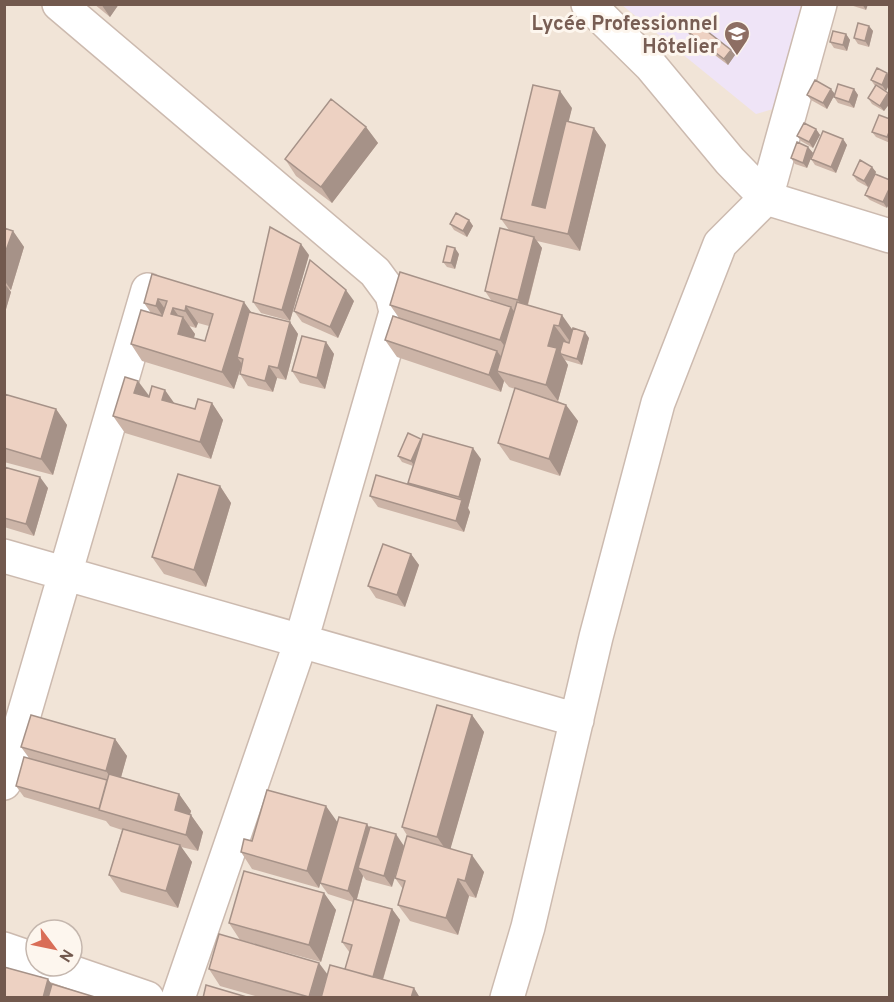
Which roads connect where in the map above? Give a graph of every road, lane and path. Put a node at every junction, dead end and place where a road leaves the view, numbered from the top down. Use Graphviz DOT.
graph roads {
  1 [pos="59,4"];
  2 [pos="588,4"];
  3 [pos="820,4"];
  4 [pos="766,198"];
  5 [pos="890,236"];
  6 [pos="148,290"];
  7 [pos="4,556"];
  8 [pos="66,574"];
  9 [pos="301,641"];
  10 [pos="577,720"];
  11 [pos="4,783"];
  12 [pos="4,949"];
  13 [pos="24,956"];
  14 [pos="84,976"];
  15 [pos="147,998"];
  16 [pos="178,998"];
  17 [pos="507,998"];
  1 -- 9 [label="street"];
  2 -- 4 [label="street"];
  3 -- 4 [label="street"];
  4 -- 5 [label="street"];
  4 -- 10 [label="street"];
  6 -- 8 [label="street"];
  7 -- 8 [label="street"];
  8 -- 9 [label="street"];
  8 -- 11 [label="street"];
  9 -- 10 [label="street"];
  9 -- 16 [label="street"];
  10 -- 17 [label="street"];
  12 -- 13 [label="street"];
  14 -- 15 [label="street"];
}
